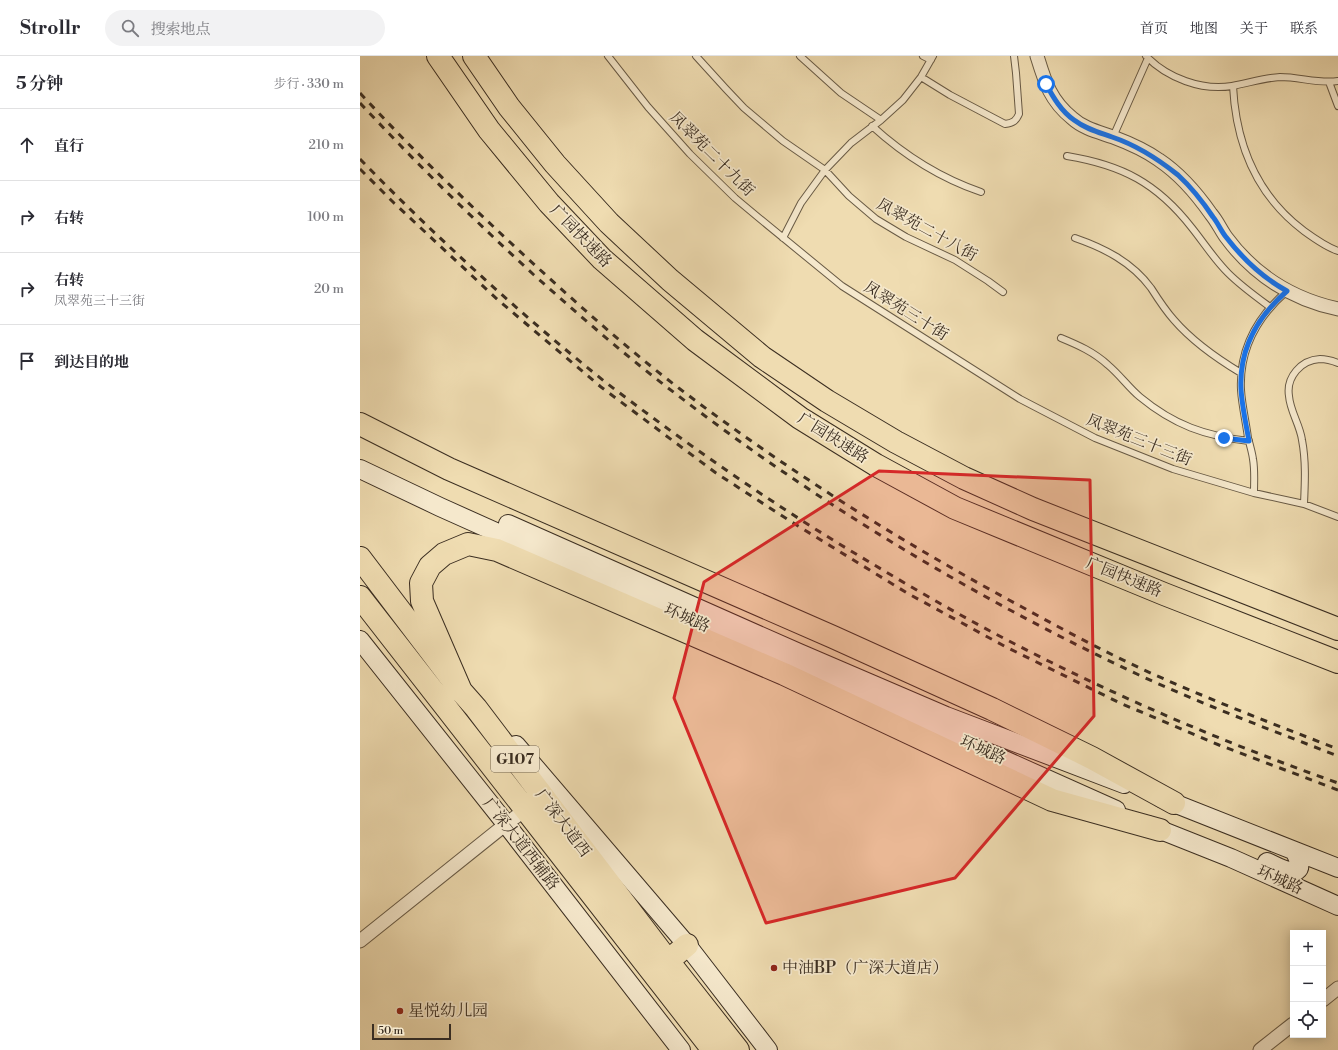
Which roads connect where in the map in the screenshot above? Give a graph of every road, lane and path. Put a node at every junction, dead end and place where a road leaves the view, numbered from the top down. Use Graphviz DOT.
graph roads {
  1 [pos="438,56"];
  2 [pos="474,56"];
  3 [pos="608,56"];
  4 [pos="696,56"];
  5 [pos="800,56"];
  6 [pos="923,56"];
  7 [pos="1014,56"];
  8 [pos="1037,56"];
  9 [pos="1147,57"];
  10 [pos="932,58"];
  11 [pos="921,77"];
  12 [pos="1338,81"];
  13 [pos="1329,82"];
  14 [pos="1233,86"];
  15 [pos="1338,106"];
  16 [pos="881,120"];
  17 [pos="872,126"];
  18 [pos="1113,137"];
  19 [pos="1067,156"];
  20 [pos="824,170"];
  21 [pos="981,192"];
  22 [pos="783,238"];
  23 [pos="1075,238"];
  24 [pos="1338,251"];
  25 [pos="1287,291"];
  26 [pos="1002,292"];
  27 [pos="1270,307"];
  28 [pos="1338,309"];
  29 [pos="1061,338"];
  30 [pos="1338,363"];
  31 [pos="1241,373"];
  32 [pos="1020,399"];
  33 [pos="360,424"];
  34 [pos="1249,441"];
  35 [pos="360,456"];
  36 [pos="360,469"];
  37 [pos="1254,493"];
  38 [pos="1304,504"];
  39 [pos="1338,517"];
  40 [pos="360,558"];
  41 [pos="632,586"];
  42 [pos="360,597"];
  43 [pos="1338,629"];
  44 [pos="360,640"];
  45 [pos="1338,662"];
  46 [pos="461,691"];
  47 [pos="476,708"];
  48 [pos="1174,803"];
  49 [pos="525,810"];
  50 [pos="506,824"];
  51 [pos="1160,830"];
  52 [pos="1294,851"];
  53 [pos="1231,858"];
  54 [pos="1338,868"];
  55 [pos="1338,906"];
  56 [pos="360,941"];
  57 [pos="687,945"];
  58 [pos="668,962"];
  59 [pos="1338,988"];
  60 [pos="1326,998"];
  61 [pos="1290,1026"];
  62 [pos="681,1050"];
  63 [pos="713,1050"];
  64 [pos="738,1050"];
  65 [pos="768,1050"];
  66 [pos="1260,1050"];
  1 -- 45 [label="highway, 广园快速路"];
  2 -- 43 [label="highway, 广园快速路"];
  3 -- 22 [label="lane, 凤翠苑二十九街"];
  4 -- 20 [label="lane, 凤翠苑二十八街"];
  5 -- 16 [label="lane"];
  6 -- 10 [label="lane"];
  7 -- 11 [label="lane"];
  8 -- 18 [label="street"];
  9 -- 14 [label="lane"];
  9 -- 18 [label="lane"];
  10 -- 11 [label="lane"];
  11 -- 16 [label="lane"];
  12 -- 13 [label="lane"];
  13 -- 14 [label="lane"];
  13 -- 15 [label="lane"];
  14 -- 24 [label="lane"];
  16 -- 17 [label="lane"];
  17 -- 20 [label="lane"];
  17 -- 21 [label="lane"];
  18 -- 25 [label="street"];
  19 -- 27 [label="lane"];
  20 -- 22 [label="lane"];
  20 -- 26 [label="lane, 凤翠苑二十八街"];
  22 -- 32 [label="lane, 凤翠苑三十街"];
  23 -- 31 [label="lane"];
  25 -- 27 [label="lane"];
  25 -- 28 [label="street"];
  27 -- 31 [label="lane"];
  29 -- 34 [label="lane, 凤翠苑三十三街"];
  30 -- 38 [label="lane"];
  31 -- 34 [label="lane"];
  32 -- 37 [label="lane, 凤翠苑三十三街"];
  33 -- 48 [label="highway"];
  34 -- 37 [label="lane"];
  35 -- 41 [label="main road"];
  36 -- 41 [label="main road"];
  37 -- 38 [label="lane, 凤翠苑三十三街"];
  38 -- 39 [label="lane, 凤翠苑三十三街"];
  40 -- 46 [label="highway, 广深大道西 / G107"];
  41 -- 48 [label="main road, 环城路"];
  41 -- 51 [label="main road, 环城路"];
  42 -- 49 [label="highway, 广深大道西 / G107"];
  44 -- 50 [label="main road, 广深大道西辅路"];
  46 -- 47 [label="highway, 广深大道西 / G107"];
  46 -- 51 [label="highway"];
  47 -- 57 [label="main road"];
  47 -- 58 [label="highway, 广深大道西 / G107"];
  48 -- 52 [label="main road, 环城路"];
  49 -- 50 [label="street"];
  49 -- 63 [label="highway, 广深大道西 / G107"];
  50 -- 56 [label="street"];
  50 -- 62 [label="main road, 广深大道西辅路"];
  51 -- 53 [label="main road, 环城路"];
  52 -- 53 [label="main road"];
  52 -- 54 [label="main road, 环城路"];
  53 -- 55 [label="main road, 环城路"];
  57 -- 58 [label="highway"];
  57 -- 65 [label="main road"];
  58 -- 64 [label="highway, 广深大道西 / G107"];
  59 -- 60 [label="street"];
  61 -- 66 [label="street"];
}
